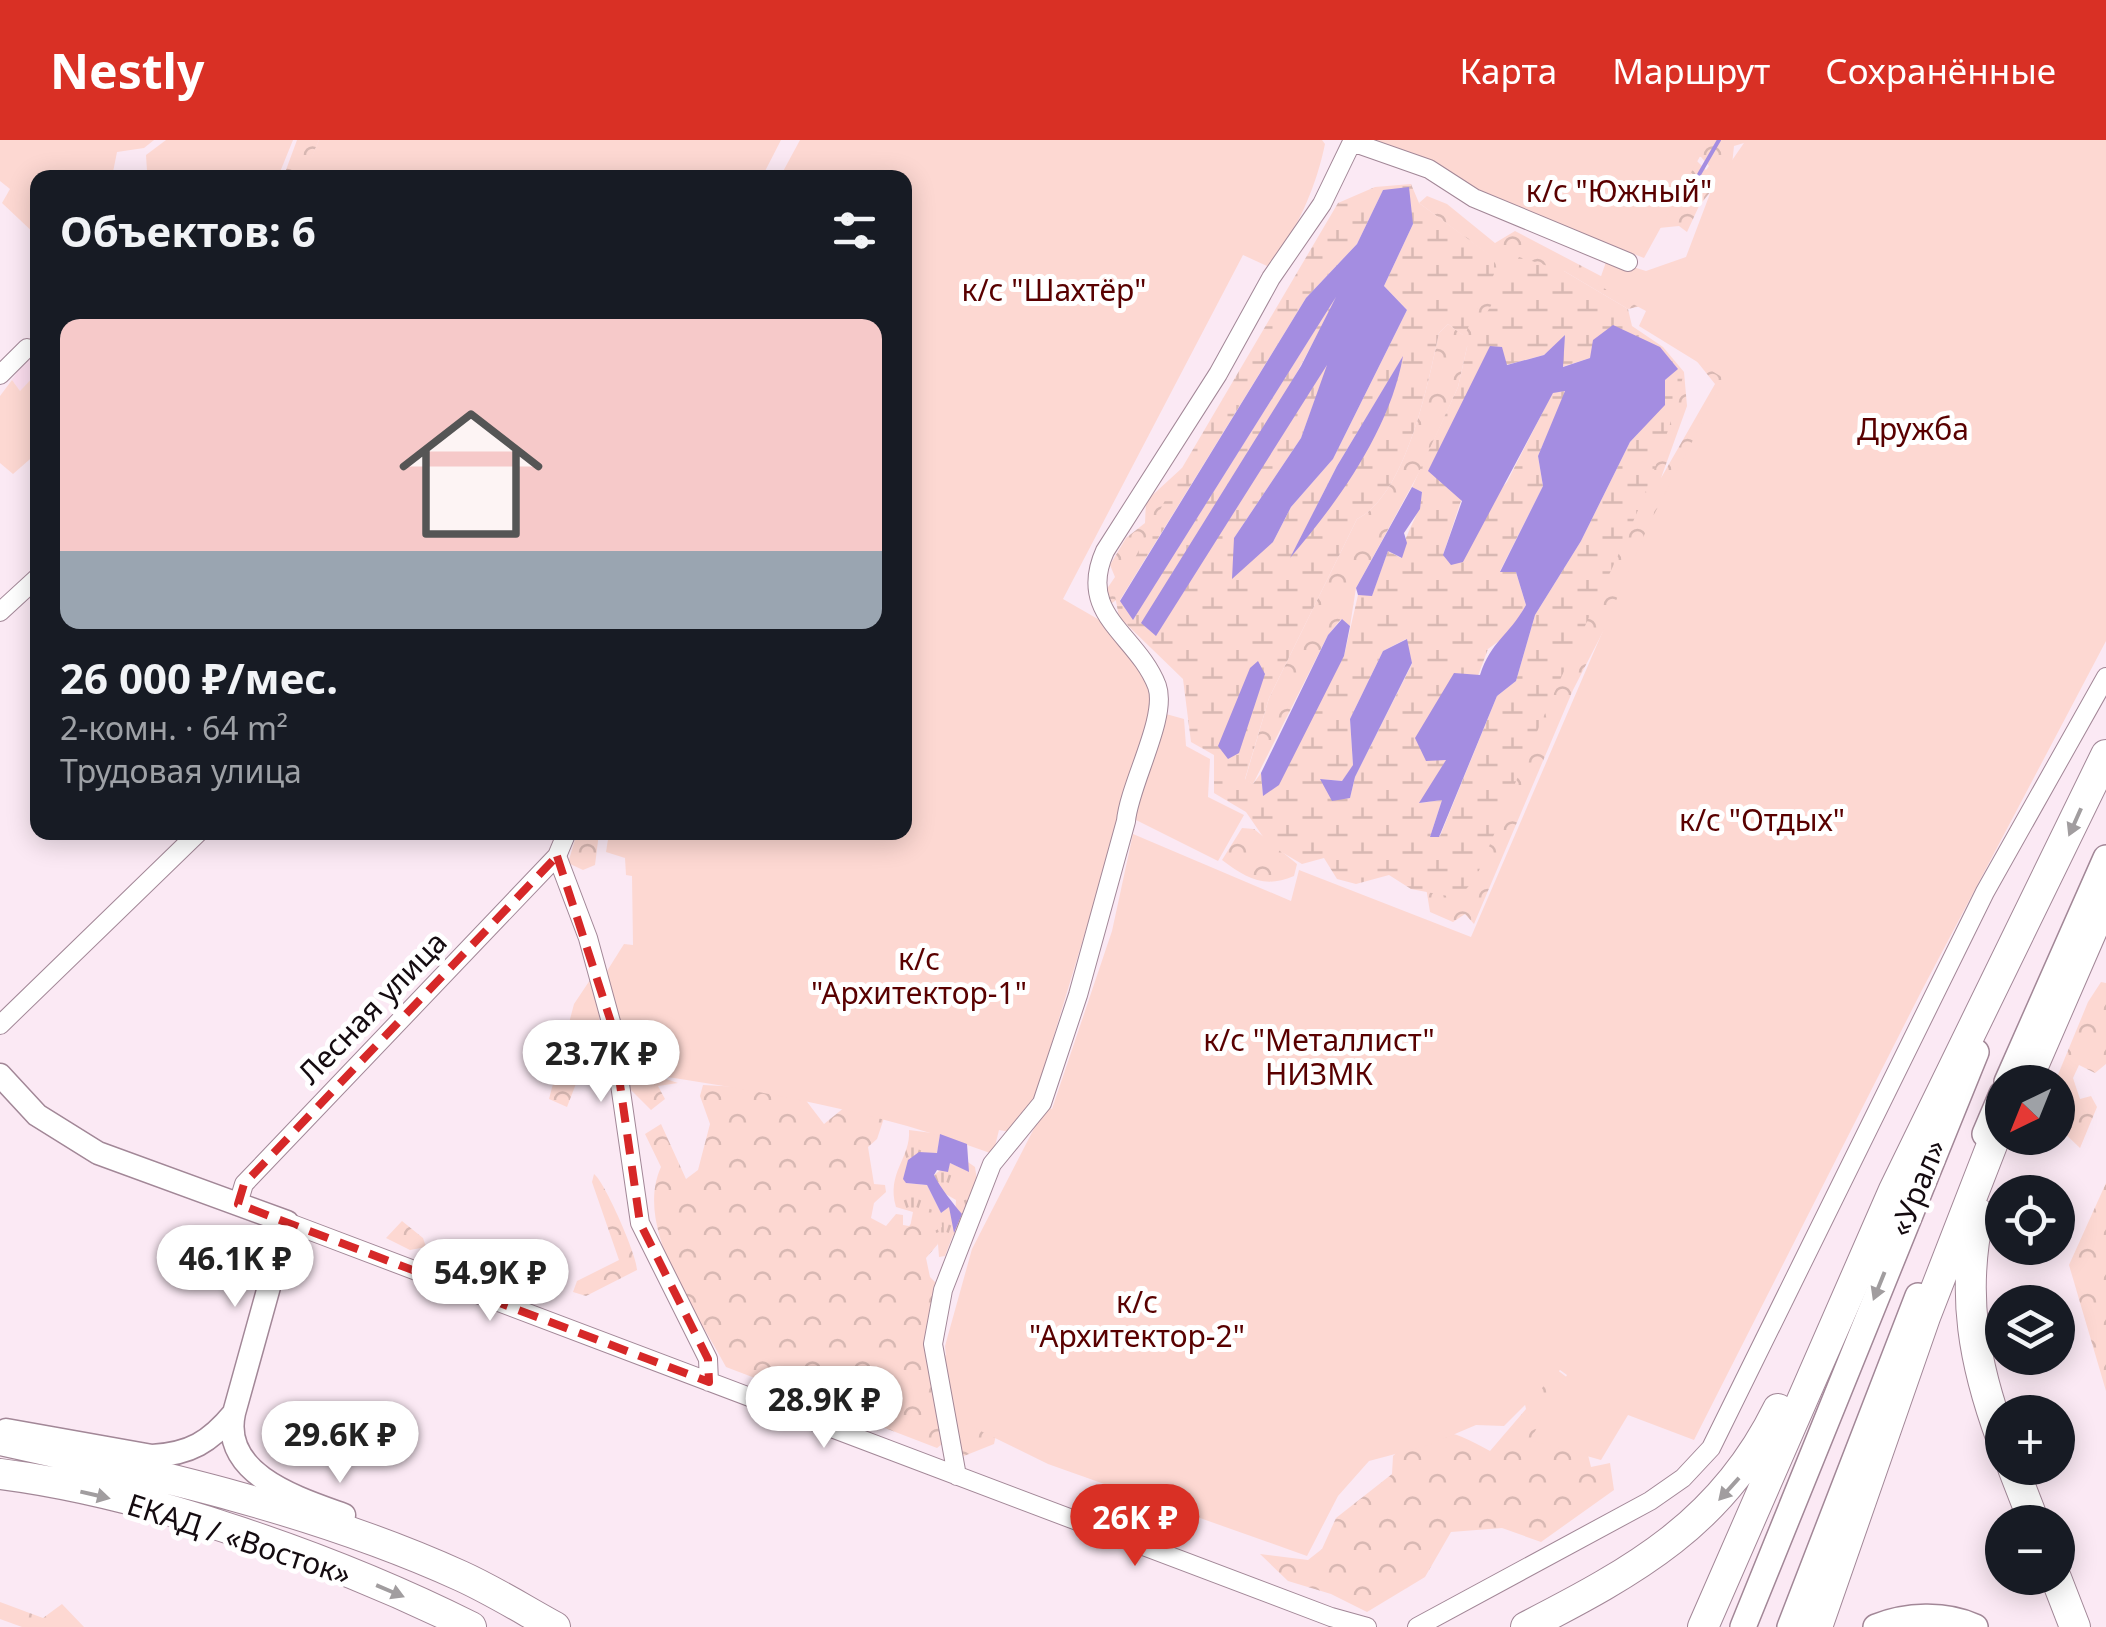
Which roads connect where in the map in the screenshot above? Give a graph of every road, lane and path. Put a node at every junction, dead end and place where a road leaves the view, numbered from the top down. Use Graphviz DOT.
graph roads {
  1 [pos="1628,262"];
  2 [pos="27,348"];
  3 [pos="0,375"];
  4 [pos="30,584"];
  5 [pos="0,612"];
  6 [pos="2106,677"];
  7 [pos="2106,754"];
  8 [pos="191,840"];
  9 [pos="564,840"];
  10 [pos="557,856"];
  11 [pos="2106,858"];
  12 [pos="2042,888"];
  13 [pos="2106,898"];
  14 [pos="0,1025"];
  15 [pos="2015,1065"];
  16 [pos="2031,1065"];
  17 [pos="0,1075"];
  18 [pos="1985,1135"];
  19 [pos="1988,1155"];
  20 [pos="1998,1155"];
  21 [pos="1894,1190"];
  22 [pos="238,1204"];
  23 [pos="287,1222"];
  24 [pos="709,1382"];
  25 [pos="1989,1395"];
  26 [pos="234,1413"];
  27 [pos="0,1430"];
  28 [pos="0,1440"];
  29 [pos="0,1474"];
  30 [pos="956,1476"];
  31 [pos="422,1560"];
  32 [pos="2063,1595"];
  33 [pos="471,1627"];
  34 [pos="556,1627"];
  35 [pos="1367,1627"];
  36 [pos="1418,1627"];
  37 [pos="1526,1627"];
  38 [pos="1703,1627"];
  39 [pos="1743,1627"];
  40 [pos="1790,1627"];
  41 [pos="1818,1627"];
  42 [pos="1876,1627"];
  43 [pos="1975,1627"];
  44 [pos="2075,1627"];
  1 -- 30 [label="street"];
  2 -- 3 [label="street"];
  4 -- 5 [label="street"];
  6 -- 36 [label="street"];
  7 -- 12 [label="highway, «Урал», one-way"];
  8 -- 14 [label="street"];
  9 -- 10 [label="street"];
  10 -- 22 [label="street, Лесная улица"];
  10 -- 24 [label="street"];
  11 -- 15 [label="main road"];
  12 -- 21 [label="highway"];
  12 -- 39 [label="main road, «Урал», one-way"];
  13 -- 16 [label="highway"];
  17 -- 22 [label="main road"];
  18 -- 40 [label="main road, «Урал»"];
  19 -- 41 [label="highway"];
  20 -- 25 [label="highway"];
  21 -- 37 [label="highway, one-way"];
  21 -- 38 [label="highway"];
  22 -- 23 [label="main road"];
  23 -- 24 [label="street"];
  23 -- 26 [label="main road"];
  24 -- 30 [label="street"];
  26 -- 27 [label="main road"];
  26 -- 31 [label="main road"];
  28 -- 31 [label="highway, ЕКАД / «Восток»"];
  29 -- 33 [label="highway, ЕКАД / «Восток», one-way"];
  30 -- 35 [label="street"];
  31 -- 34 [label="highway, ЕКАД / «Восток»"];
  32 -- 44 [label="highway"];
  42 -- 43 [label="main road"];
}
